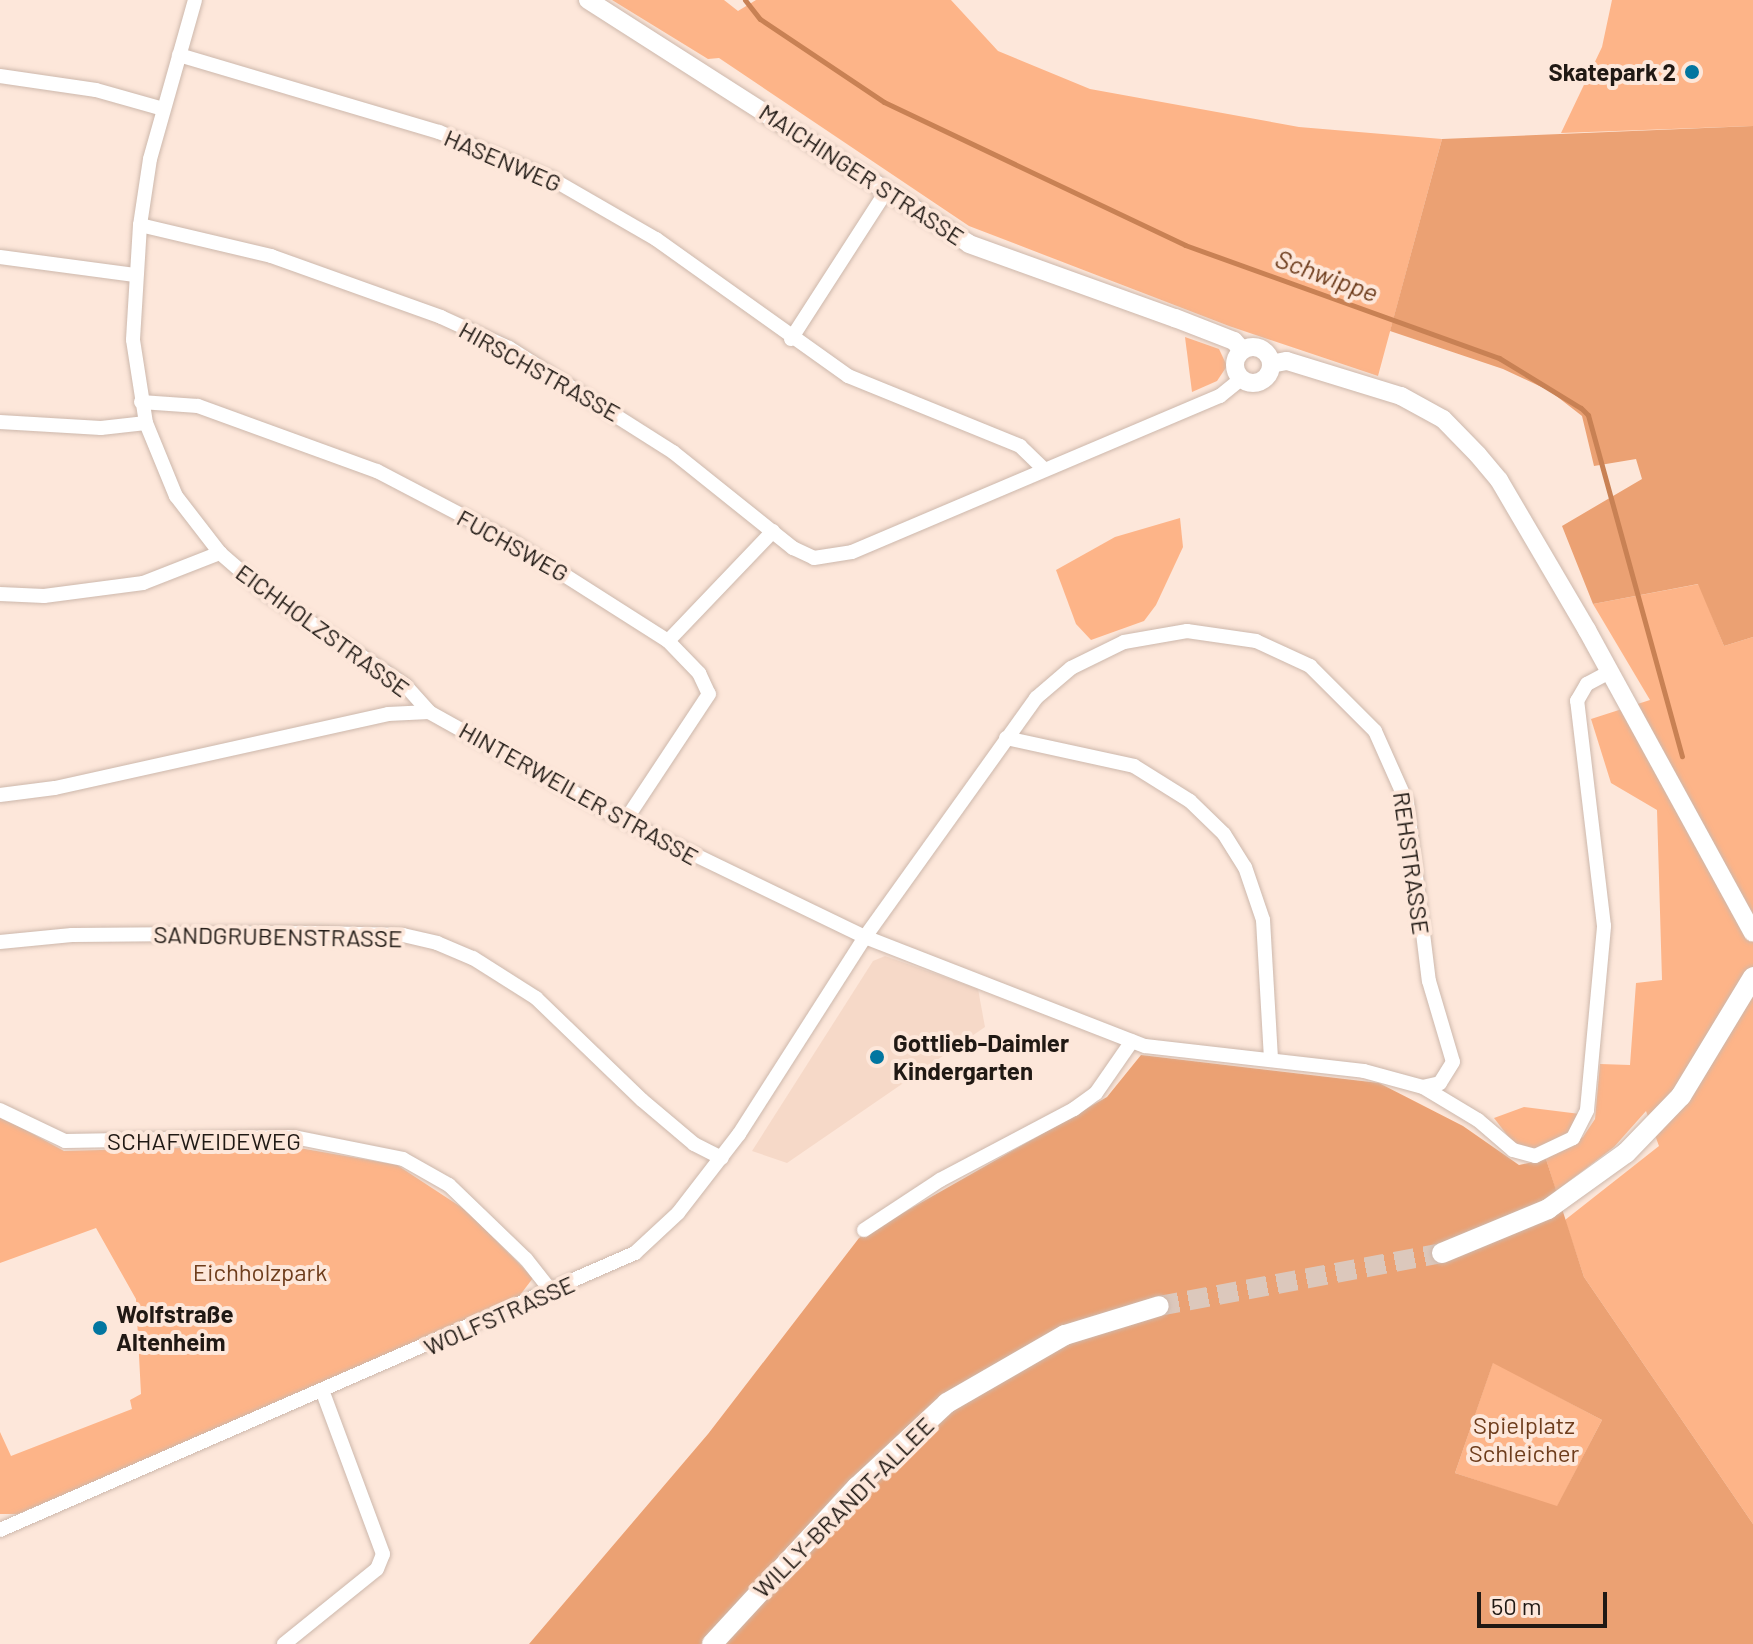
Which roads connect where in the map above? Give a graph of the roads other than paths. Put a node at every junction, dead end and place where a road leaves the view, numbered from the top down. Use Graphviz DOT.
graph roads {
  1 [pos="195,0"];
  2 [pos="588,0"];
  3 [pos="179,55"];
  4 [pos="0,76"];
  5 [pos="163,109"];
  6 [pos="885,193"];
  7 [pos="140,225"];
  8 [pos="0,257"];
  9 [pos="135,275"];
  10 [pos="791,339"];
  11 [pos="1242,350"];
  12 [pos="1271,364"];
  13 [pos="1241,379"];
  14 [pos="141,402"];
  15 [pos="0,422"];
  16 [pos="146,423"];
  17 [pos="1043,468"];
  18 [pos="773,531"];
  19 [pos="220,553"];
  20 [pos="0,594"];
  21 [pos="668,641"];
  22 [pos="1610,672"];
  23 [pos="429,712"];
  24 [pos="1006,738"];
  25 [pos="0,795"];
  26 [pos="625,821"];
  27 [pos="1753,933"];
  28 [pos="865,937"];
  29 [pos="0,942"];
  30 [pos="1753,977"];
  31 [pos="1132,1041"];
  32 [pos="1271,1058"];
  33 [pos="1423,1087"];
  34 [pos="0,1110"];
  35 [pos="722,1158"];
  36 [pos="864,1230"];
  37 [pos="1442,1253"];
  38 [pos="552,1292"];
  39 [pos="1159,1306"];
  40 [pos="323,1393"];
  41 [pos="0,1530"];
  42 [pos="284,1644"];
  43 [pos="712,1644"];
  1 -- 3 [label="street, EICHHOLZSTRASSE"];
  2 -- 6 [label="street, MAICHINGER STRASSE"];
  3 -- 5 [label="street, EICHHOLZSTRASSE"];
  3 -- 10 [label="street, HASENWEG"];
  4 -- 5 [label="street"];
  5 -- 7 [label="street, EICHHOLZSTRASSE"];
  6 -- 10 [label="street"];
  6 -- 11 [label="street, MAICHINGER STRASSE"];
  7 -- 9 [label="street, EICHHOLZSTRASSE"];
  7 -- 18 [label="street, HIRSCHSTRASSE"];
  8 -- 9 [label="street"];
  9 -- 14 [label="street, EICHHOLZSTRASSE"];
  10 -- 17 [label="street, HASENWEG"];
  11 -- 12 [label="street, MAICHINGER STRASSE"];
  11 -- 13 [label="street"];
  12 -- 13 [label="street"];
  12 -- 22 [label="street, MAICHINGER STRASSE"];
  13 -- 17 [label="street, HIRSCHSTRASSE"];
  14 -- 16 [label="street, EICHHOLZSTRASSE"];
  14 -- 21 [label="street, FUCHSWEG"];
  15 -- 16 [label="street"];
  16 -- 19 [label="street, EICHHOLZSTRASSE"];
  17 -- 18 [label="street, HIRSCHSTRASSE"];
  18 -- 21 [label="street"];
  19 -- 20 [label="street"];
  19 -- 23 [label="street, EICHHOLZSTRASSE"];
  21 -- 26 [label="street, FUCHSWEG"];
  22 -- 27 [label="street, MAICHINGER STRASSE"];
  22 -- 33 [label="street, HINTERWEILER STRASSE"];
  23 -- 25 [label="street, HINTERWEILER STRASSE"];
  23 -- 26 [label="street, HINTERWEILER STRASSE"];
  24 -- 28 [label="street, REHSTRASSE"];
  24 -- 32 [label="street"];
  24 -- 33 [label="street, REHSTRASSE"];
  26 -- 28 [label="street, HINTERWEILER STRASSE"];
  28 -- 31 [label="street, HINTERWEILER STRASSE"];
  28 -- 35 [label="street, WOLFSTRASSE"];
  29 -- 35 [label="street, SANDGRUBENSTRASSE"];
  30 -- 37 [label="main road"];
  31 -- 32 [label="street, HINTERWEILER STRASSE"];
  31 -- 36 [label="street"];
  32 -- 33 [label="street, HINTERWEILER STRASSE"];
  34 -- 38 [label="street, SCHAFWEIDEWEG"];
  35 -- 38 [label="street, WOLFSTRASSE"];
  38 -- 40 [label="street, WOLFSTRASSE"];
  39 -- 43 [label="main road, WILLY-BRANDT-ALLEE"];
  40 -- 41 [label="street, WOLFSTRASSE"];
  40 -- 42 [label="street"];
}
